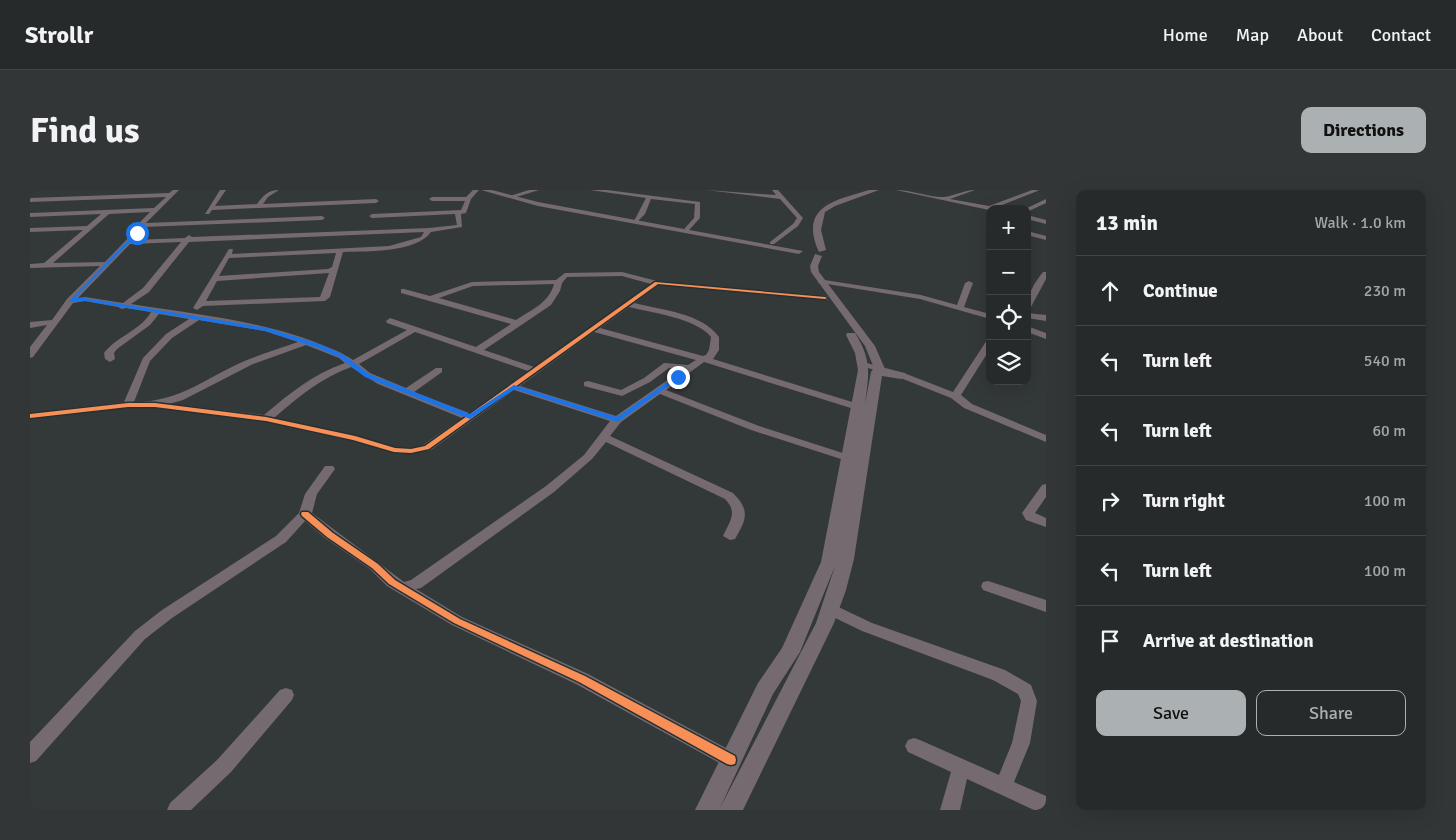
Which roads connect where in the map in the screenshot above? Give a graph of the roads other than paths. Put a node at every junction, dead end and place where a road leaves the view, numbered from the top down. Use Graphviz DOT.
graph roads {
  1 [pos="223,190"];
  2 [pos="276,190"];
  3 [pos="476,190"];
  4 [pos="484,190"];
  5 [pos="492,190"];
  6 [pos="536,190"];
  7 [pos="593,190"];
  8 [pos="709,190"];
  9 [pos="774,190"];
  10 [pos="866,190"];
  11 [pos="876,190"];
  12 [pos="899,190"];
  13 [pos="972,190"];
  14 [pos="1038,190"];
  15 [pos="378,191"];
  16 [pos="1046,192"];
  17 [pos="174,193"];
  18 [pos="513,196"];
  19 [pos="649,197"];
  20 [pos="782,197"];
  21 [pos="432,199"];
  22 [pos="468,199"];
  23 [pos="943,199"];
  24 [pos="30,200"];
  25 [pos="376,201"];
  26 [pos="1046,201"];
  27 [pos="327,204"];
  28 [pos="259,206"];
  29 [pos="210,208"];
  30 [pos="1031,208"];
  31 [pos="156,210"];
  32 [pos="107,212"];
  33 [pos="458,212"];
  34 [pos="30,215"];
  35 [pos="372,216"];
  36 [pos="322,218"];
  37 [pos="1031,218"];
  38 [pos="636,220"];
  39 [pos="1046,222"];
  40 [pos="200,224"];
  41 [pos="140,225"];
  42 [pos="90,228"];
  43 [pos="687,229"];
  44 [pos="30,230"];
  45 [pos="429,230"];
  46 [pos="367,232"];
  47 [pos="314,234"];
  48 [pos="1031,234"];
  49 [pos="240,237"];
  50 [pos="1046,238"];
  51 [pos="186,240"];
  52 [pos="128,242"];
  53 [pos="772,243"];
  54 [pos="809,248"];
  55 [pos="340,252"];
  56 [pos="228,256"];
  57 [pos="105,264"];
  58 [pos="47,265"];
  59 [pos="30,266"];
  60 [pos="336,268"];
  61 [pos="1046,274"];
  62 [pos="214,278"];
  63 [pos="558,282"];
  64 [pos="657,283"];
  65 [pos="969,283"];
  66 [pos="821,287"];
  67 [pos="404,291"];
  68 [pos="432,298"];
  69 [pos="1031,299"];
  70 [pos="70,300"];
  71 [pos="201,304"];
  72 [pos="626,304"];
  73 [pos="122,307"];
  74 [pos="960,308"];
  75 [pos="156,311"];
  76 [pos="187,315"];
  77 [pos="986,316"];
  78 [pos="1031,316"];
  79 [pos="198,317"];
  80 [pos="1046,318"];
  81 [pos="390,321"];
  82 [pos="53,322"];
  83 [pos="518,322"];
  84 [pos="30,324"];
  85 [pos="593,329"];
  86 [pos="413,330"];
  87 [pos="1031,330"];
  88 [pos="1046,336"];
  89 [pos="307,342"];
  90 [pos="986,348"];
  91 [pos="477,350"];
  92 [pos="30,355"];
  93 [pos="110,359"];
  94 [pos="704,359"];
  95 [pos="352,363"];
  96 [pos="690,368"];
  97 [pos="439,370"];
  98 [pos="535,370"];
  99 [pos="883,371"];
  100 [pos="647,380"];
  101 [pos="588,384"];
  102 [pos="514,386"];
  103 [pos="663,389"];
  104 [pos="407,392"];
  105 [pos="955,396"];
  106 [pos="128,405"];
  107 [pos="155,405"];
  108 [pos="858,407"];
  109 [pos="30,416"];
  110 [pos="470,417"];
  111 [pos="266,419"];
  112 [pos="618,420"];
  113 [pos="604,437"];
  114 [pos="1046,439"];
  115 [pos="848,458"];
  116 [pos="329,469"];
  117 [pos="1046,488"];
  118 [pos="306,514"];
  119 [pos="1046,524"];
  120 [pos="730,536"];
  121 [pos="988,586"];
  122 [pos="403,588"];
  123 [pos="1046,606"];
  124 [pos="830,609"];
  125 [pos="286,695"];
  126 [pos="914,746"];
  127 [pos="30,755"];
  128 [pos="731,760"];
  129 [pos="961,768"];
  130 [pos="1004,785"];
  131 [pos="1046,806"];
  132 [pos="178,810"];
  133 [pos="708,810"];
  134 [pos="732,810"];
  135 [pos="950,810"];
  1 -- 29 [label="street"];
  2 -- 28 [label="street"];
  3 -- 22 [label="street"];
  4 -- 54 [label="main road"];
  5 -- 18 [label="main road"];
  6 -- 18 [label="street"];
  7 -- 19 [label="street"];
  8 -- 20 [label="street"];
  9 -- 20 [label="street"];
  10 -- 54 [label="main road"];
  11 -- 54 [label="main road"];
  12 -- 23 [label="street"];
  13 -- 23 [label="street"];
  14 -- 16 [label="street"];
  14 -- 23 [label="street"];
  15 -- 25 [label="street"];
  17 -- 24 [label="street"];
  17 -- 31 [label="street"];
  18 -- 38 [label="main road"];
  19 -- 38 [label="street"];
  19 -- 43 [label="street"];
  20 -- 53 [label="street"];
  21 -- 22 [label="street"];
  22 -- 33 [label="street"];
  25 -- 27 [label="street"];
  25 -- 35 [label="street"];
  26 -- 30 [label="street"];
  27 -- 28 [label="street"];
  27 -- 36 [label="street"];
  28 -- 29 [label="street"];
  29 -- 40 [label="street"];
  31 -- 32 [label="street"];
  31 -- 41 [label="street"];
  32 -- 34 [label="street"];
  32 -- 42 [label="street"];
  33 -- 35 [label="street"];
  33 -- 45 [label="street"];
  35 -- 46 [label="street"];
  36 -- 40 [label="street"];
  36 -- 47 [label="street"];
  37 -- 39 [label="street"];
  38 -- 43 [label="main road"];
  40 -- 41 [label="street"];
  40 -- 51 [label="street"];
  41 -- 52 [label="street"];
  42 -- 44 [label="street"];
  42 -- 58 [label="street"];
  43 -- 53 [label="main road"];
  45 -- 46 [label="street"];
  45 -- 55 [label="street"];
  46 -- 47 [label="street"];
  47 -- 49 [label="street"];
  48 -- 50 [label="street"];
  49 -- 51 [label="street"];
  49 -- 56 [label="street"];
  51 -- 52 [label="street"];
  51 -- 73 [label="street"];
  52 -- 57 [label="street"];
  53 -- 54 [label="main road"];
  54 -- 66 [label="main road"];
  55 -- 56 [label="street"];
  55 -- 60 [label="street"];
  56 -- 62 [label="street"];
  57 -- 58 [label="street"];
  57 -- 70 [label="street"];
  58 -- 59 [label="street"];
  60 -- 62 [label="street"];
  60 -- 71 [label="street"];
  61 -- 69 [label="street"];
  62 -- 71 [label="street"];
  63 -- 64 [label="street"];
  63 -- 68 [label="street"];
  63 -- 83 [label="street"];
  64 -- 66 [label="street"];
  64 -- 72 [label="street"];
  65 -- 74 [label="street"];
  66 -- 74 [label="street"];
  66 -- 99 [label="main road"];
  66 -- 99 [label="main road"];
  67 -- 68 [label="street"];
  68 -- 83 [label="street"];
  70 -- 73 [label="street"];
  70 -- 82 [label="street"];
  71 -- 76 [label="street"];
  72 -- 85 [label="street"];
  72 -- 94 [label="street"];
  73 -- 75 [label="street"];
  74 -- 77 [label="street"];
  75 -- 76 [label="street"];
  75 -- 93 [label="street"];
  76 -- 79 [label="street"];
  78 -- 80 [label="street"];
  79 -- 89 [label="street"];
  79 -- 106 [label="street"];
  81 -- 86 [label="street"];
  82 -- 84 [label="street"];
  82 -- 92 [label="street"];
  83 -- 91 [label="street"];
  85 -- 94 [label="street"];
  85 -- 98 [label="street"];
  86 -- 91 [label="street"];
  86 -- 95 [label="street"];
  87 -- 88 [label="street"];
  89 -- 95 [label="street"];
  89 -- 107 [label="street"];
  90 -- 105 [label="street"];
  91 -- 98 [label="street"];
  94 -- 96 [label="street"];
  94 -- 108 [label="street"];
  95 -- 104 [label="street"];
  95 -- 111 [label="street"];
  96 -- 100 [label="street"];
  96 -- 103 [label="street"];
  97 -- 104 [label="street"];
  98 -- 102 [label="street"];
  99 -- 105 [label="street"];
  99 -- 108 [label="main road"];
  99 -- 124 [label="main road"];
  100 -- 101 [label="street"];
  100 -- 103 [label="street"];
  102 -- 110 [label="street"];
  102 -- 112 [label="street"];
  103 -- 112 [label="street"];
  103 -- 115 [label="street"];
  104 -- 110 [label="street"];
  105 -- 114 [label="street"];
  106 -- 107 [label="street"];
  106 -- 109 [label="street"];
  107 -- 111 [label="street"];
  108 -- 115 [label="main road"];
  110 -- 111 [label="street"];
  112 -- 113 [label="street"];
  113 -- 120 [label="street"];
  113 -- 122 [label="street"];
  115 -- 128 [label="main road"];
  116 -- 118 [label="street"];
  117 -- 119 [label="street"];
  118 -- 122 [label="street"];
  118 -- 127 [label="street"];
  121 -- 123 [label="street"];
  122 -- 128 [label="street"];
  124 -- 130 [label="street"];
  124 -- 134 [label="main road"];
  125 -- 132 [label="street"];
  126 -- 129 [label="street"];
  128 -- 133 [label="main road"];
  129 -- 130 [label="street"];
  129 -- 135 [label="street"];
  130 -- 131 [label="street"];
}
